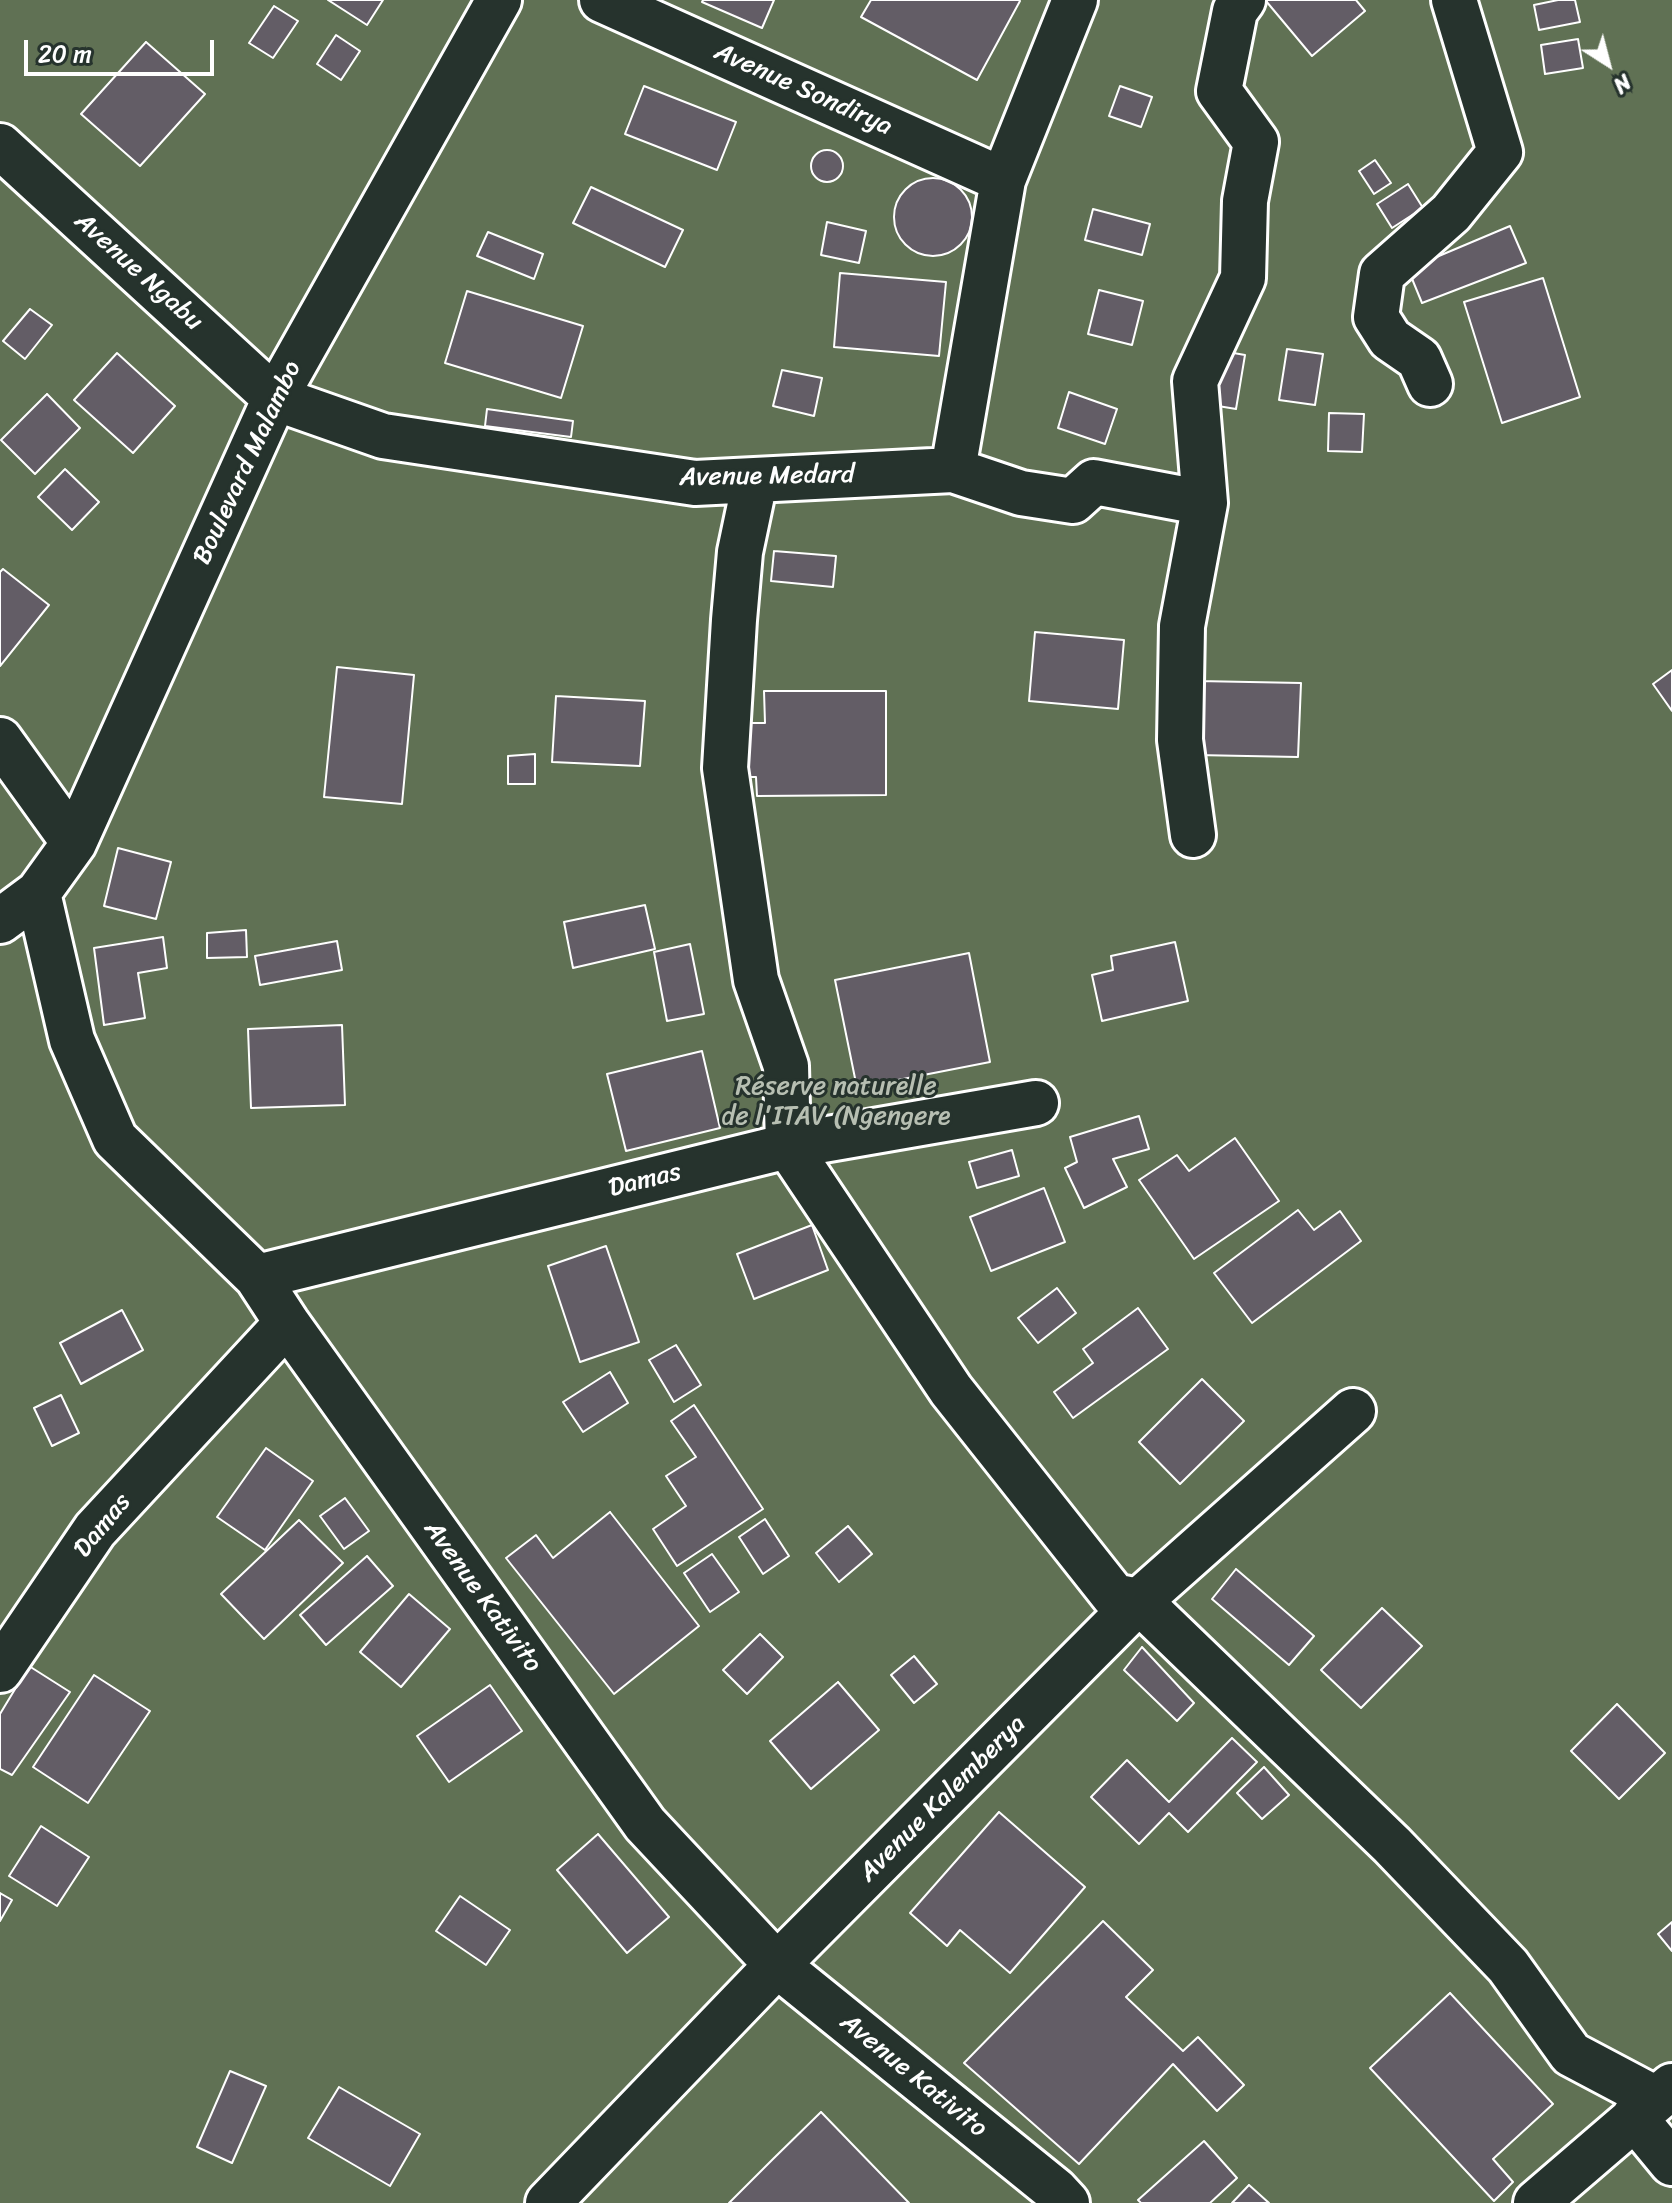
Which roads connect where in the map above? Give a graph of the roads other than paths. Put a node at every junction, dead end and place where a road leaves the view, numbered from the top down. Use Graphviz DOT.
graph roads {
  1 [pos="499,0"];
  2 [pos="602,0"];
  3 [pos="1075,0"];
  4 [pos="1243,0"];
  5 [pos="1454,0"];
  6 [pos="0,146"];
  7 [pos="1003,180"];
  8 [pos="1430,384"];
  9 [pos="275,398"];
  10 [pos="953,470"];
  11 [pos="755,481"];
  12 [pos="1205,503"];
  13 [pos="0,740"];
  14 [pos="1193,835"];
  15 [pos="74,843"];
  16 [pos="38,893"];
  17 [pos="0,921"];
  18 [pos="1036,1103"];
  19 [pos="788,1146"];
  20 [pos="257,1277"];
  21 [pos="287,1323"];
  22 [pos="1353,1411"];
  23 [pos="1139,1601"];
  24 [pos="0,1670"];
  25 [pos="777,1965"];
  26 [pos="1654,2101"];
  27 [pos="1672,2163"];
  28 [pos="548,2203"];
  29 [pos="1067,2203"];
  30 [pos="1536,2203"];
  1 -- 9 [label="street, Boulevard Malambo"];
  2 -- 7 [label="street, Avenue Sondirya"];
  3 -- 7 [label="street"];
  4 -- 12 [label="street"];
  5 -- 8 [label="street"];
  6 -- 9 [label="street, Avenue Ngabu"];
  7 -- 10 [label="street"];
  9 -- 11 [label="street, Avenue Medard"];
  9 -- 15 [label="street, Boulevard Malambo"];
  10 -- 11 [label="street, Avenue Medard"];
  10 -- 12 [label="street, Avenue Medard"];
  11 -- 19 [label="street"];
  12 -- 14 [label="street"];
  13 -- 15 [label="street"];
  15 -- 16 [label="street, Boulevard Malambo"];
  16 -- 17 [label="street, Boulevard Malambo"];
  16 -- 20 [label="street, Avenue Kativito"];
  18 -- 19 [label="street, Damas"];
  19 -- 20 [label="street, Damas"];
  19 -- 23 [label="street"];
  20 -- 21 [label="street, Avenue Kativito"];
  21 -- 24 [label="street, Damas"];
  21 -- 25 [label="street, Avenue Kativito"];
  22 -- 23 [label="street, Avenue Kalemberya"];
  23 -- 25 [label="street, Avenue Kalemberya"];
  23 -- 26 [label="street"];
  25 -- 28 [label="street, Avenue Kalemberya"];
  25 -- 29 [label="street, Avenue Kativito"];
  26 -- 27 [label="street"];
  26 -- 30 [label="street"];
}
